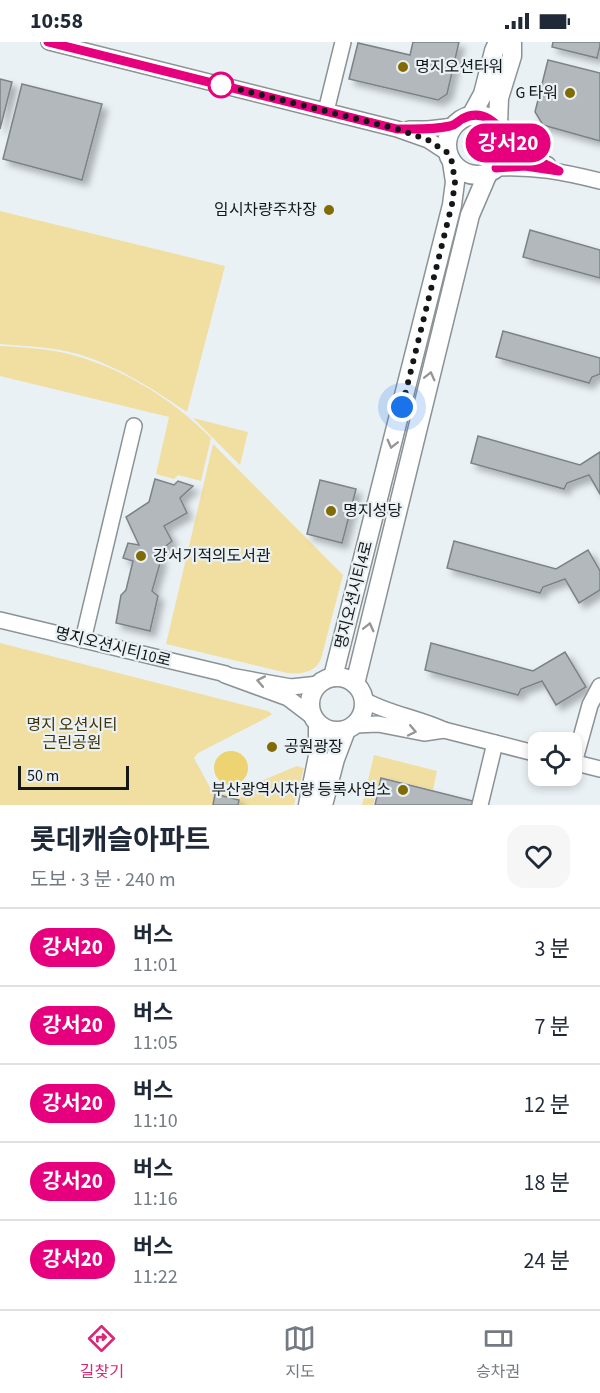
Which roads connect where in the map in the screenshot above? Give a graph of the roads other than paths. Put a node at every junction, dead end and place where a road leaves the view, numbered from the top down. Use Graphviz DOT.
graph roads {
  1 [pos="49,42"];
  2 [pos="343,42"];
  3 [pos="498,42"];
  4 [pos="512,42"];
  5 [pos="326,111"];
  6 [pos="471,116"];
  7 [pos="498,124"];
  8 [pos="454,126"];
  9 [pos="397,129"];
  10 [pos="506,142"];
  11 [pos="450,158"];
  12 [pos="492,170"];
  13 [pos="559,171"];
  14 [pos="600,181"];
  15 [pos="135,426"];
  16 [pos="0,620"];
  17 [pos="83,640"];
  18 [pos="226,674"];
  19 [pos="326,681"];
  20 [pos="355,684"];
  21 [pos="600,686"];
  22 [pos="364,700"];
  23 [pos="316,720"];
  24 [pos="351,728"];
  25 [pos="444,730"];
  26 [pos="582,732"];
  27 [pos="495,743"];
  28 [pos="528,751"];
  29 [pos="582,765"];
  30 [pos="600,769"];
  31 [pos="308,805"];
  32 [pos="323,805"];
  33 [pos="480,805"];
  1 -- 5 [label="street"];
  2 -- 5 [label="street"];
  3 -- 6 [label="main road"];
  4 -- 7 [label="main road"];
  5 -- 9 [label="street"];
  6 -- 7 [label="main road"];
  6 -- 8 [label="main road"];
  7 -- 10 [label="main road"];
  8 -- 9 [label="street"];
  8 -- 11 [label="main road"];
  9 -- 11 [label="street"];
  10 -- 12 [label="main road"];
  10 -- 13 [label="street"];
  11 -- 12 [label="main road"];
  11 -- 19 [label="main road, 명지오션시티4로, one-way"];
  12 -- 13 [label="street"];
  20 -- 12 [label="main road, 명지오션시티4로, one-way"];
  13 -- 14 [label="street"];
  15 -- 17 [label="street"];
  16 -- 17 [label="street, 명지오션시티10로"];
  17 -- 18 [label="street, 명지오션시티10로"];
  19 -- 18 [label="street, one-way"];
  18 -- 23 [label="street"];
  19 -- 20 [label="main road"];
  19 -- 23 [label="main road"];
  20 -- 22 [label="main road"];
  21 -- 26 [label="street"];
  22 -- 24 [label="main road"];
  22 -- 25 [label="street"];
  23 -- 24 [label="main road"];
  23 -- 31 [label="main road"];
  24 -- 25 [label="street, one-way"];
  24 -- 32 [label="main road"];
  25 -- 27 [label="street"];
  27 -- 28 [label="street"];
  27 -- 33 [label="street"];
  29 -- 30 [label="street"];
}
